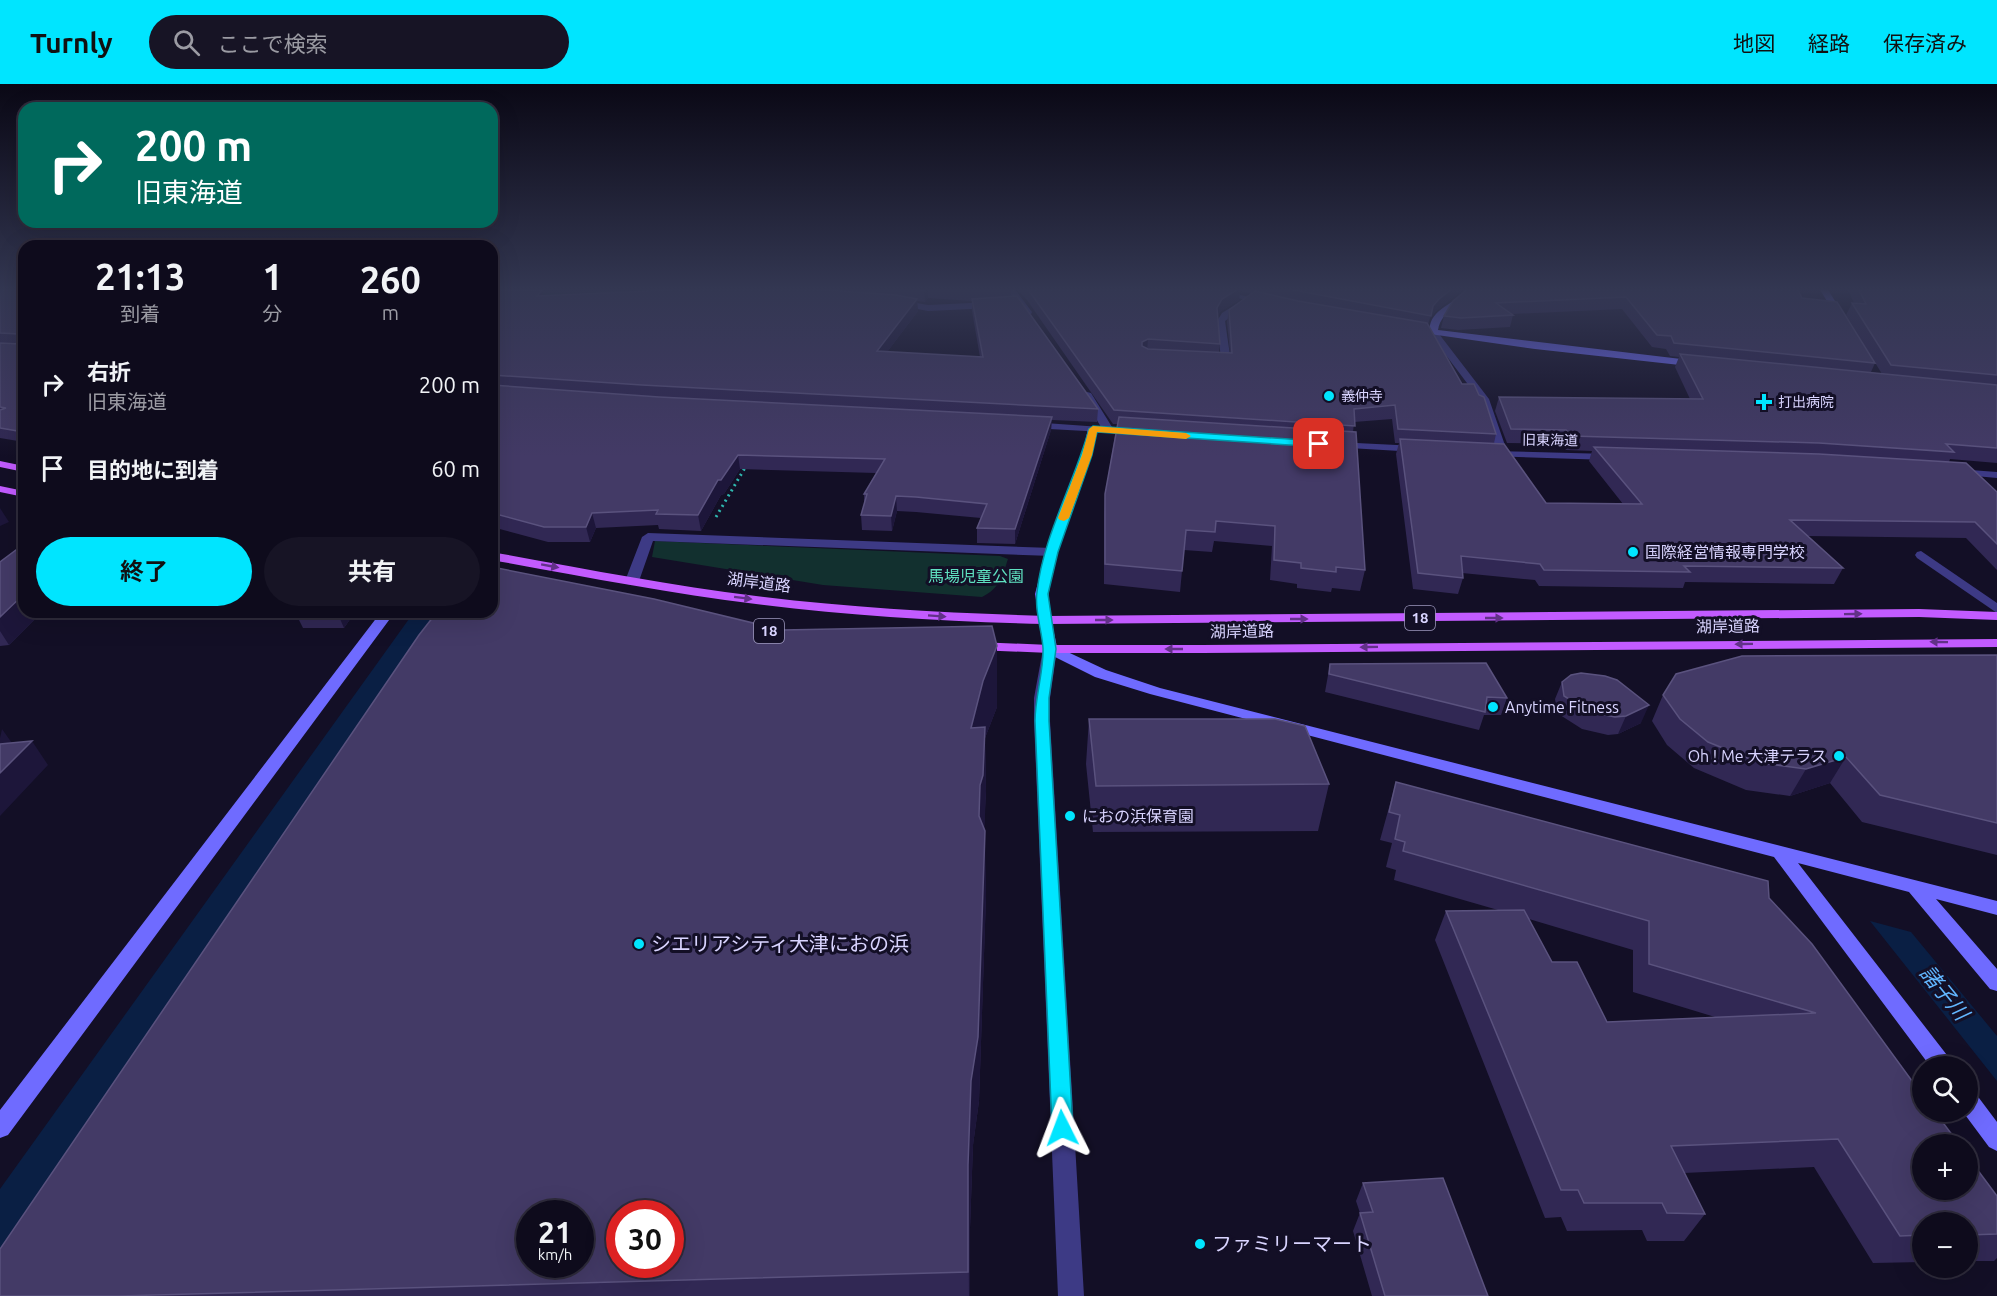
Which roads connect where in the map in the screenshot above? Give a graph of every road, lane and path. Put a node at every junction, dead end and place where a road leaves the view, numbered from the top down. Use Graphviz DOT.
graph roads {
  1 [pos="1224,345"];
  2 [pos="1439,345"];
  3 [pos="1525,345"];
  4 [pos="1203,361"];
  5 [pos="1705,364"];
  6 [pos="1083,390"];
  7 [pos="1016,424"];
  8 [pos="1100,430"];
  9 [pos="1152,434"];
  10 [pos="1319,444"];
  11 [pos="1434,450"];
  12 [pos="1480,453"];
  13 [pos="1503,454"];
  14 [pos="1616,457"];
  15 [pos="749,462"];
  16 [pos="0,464"];
  17 [pos="18,468"];
  18 [pos="1940,471"];
  19 [pos="1997,475"];
  20 [pos="0,489"];
  21 [pos="18,493"];
  22 [pos="702,539"];
  23 [pos="1052,552"];
  24 [pos="1921,555"];
  25 [pos="498,557"];
  26 [pos="632,581"];
  27 [pos="1997,609"];
  28 [pos="1997,616"];
  29 [pos="383,618"];
  30 [pos="1046,620"];
  31 [pos="1997,643"];
  32 [pos="957,645"];
  33 [pos="1050,649"];
  34 [pos="1779,851"];
  35 [pos="1914,886"];
  36 [pos="1997,908"];
  37 [pos="1997,983"];
  38 [pos="1934,1056"];
  39 [pos="1978,1114"];
  40 [pos="0,1128"];
  41 [pos="1997,1140"];
  42 [pos="1071,1296"];
  1 -- 4 [label="street"];
  2 -- 13 [label="street"];
  3 -- 5 [label="street"];
  6 -- 8 [label="street"];
  7 -- 8 [label="street"];
  8 -- 9 [label="street"];
  8 -- 23 [label="street"];
  10 -- 11 [label="street"];
  12 -- 13 [label="street, 旧東海道"];
  13 -- 14 [label="street, 旧東海道"];
  15 -- 22 [label="path"];
  16 -- 17 [label="main road"];
  18 -- 19 [label="street"];
  20 -- 21 [label="main road"];
  22 -- 23 [label="street"];
  22 -- 26 [label="street"];
  23 -- 30 [label="street"];
  24 -- 27 [label="street"];
  25 -- 26 [label="main road, 湖岸道路 / 18, one-way"];
  26 -- 30 [label="main road, 湖岸道路 / 18, one-way"];
  30 -- 28 [label="main road, 湖岸道路 / 18, one-way"];
  29 -- 40 [label="street"];
  30 -- 33 [label="street"];
  31 -- 33 [label="main road, 湖岸道路 / 18, one-way"];
  32 -- 33 [label="main road, 湖岸道路 / 18"];
  33 -- 34 [label="street"];
  33 -- 42 [label="street"];
  34 -- 35 [label="street"];
  34 -- 38 [label="street"];
  35 -- 36 [label="street"];
  35 -- 37 [label="street"];
  39 -- 41 [label="street"];
}
